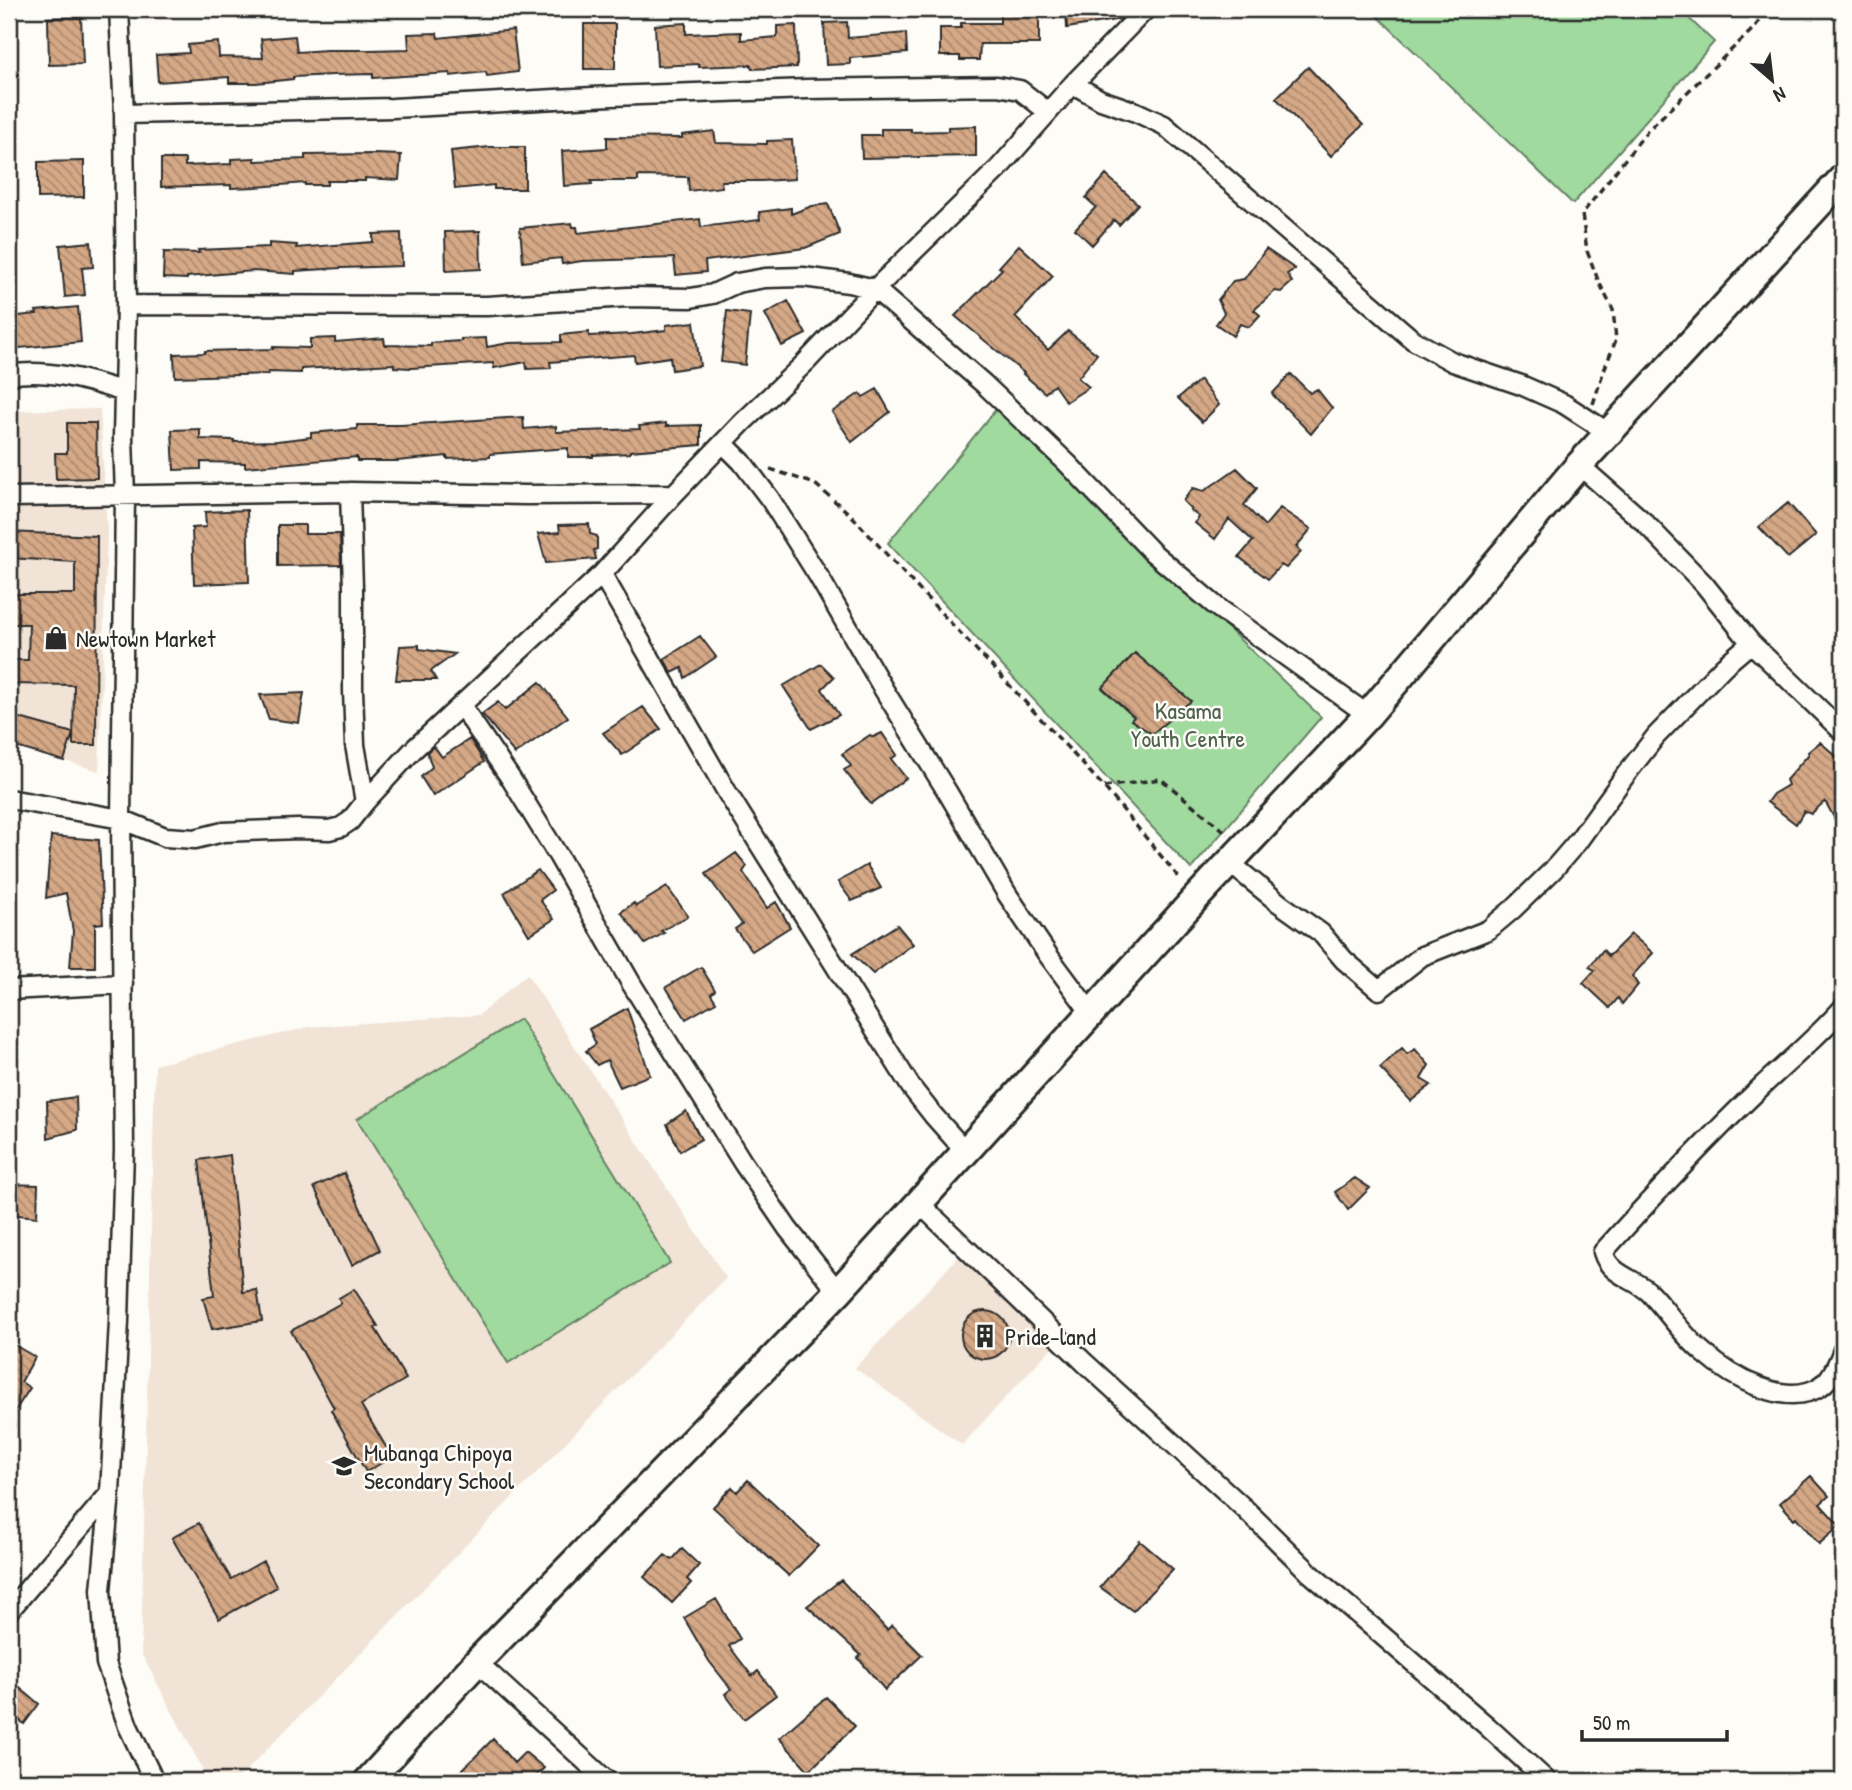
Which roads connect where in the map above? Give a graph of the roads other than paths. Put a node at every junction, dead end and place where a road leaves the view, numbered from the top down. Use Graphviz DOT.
graph roads {
  1 [pos="119,9"];
  2 [pos="1146,9"];
  3 [pos="1073,84"];
  4 [pos="1048,112"];
  5 [pos="124,114"];
  6 [pos="1843,178"];
  7 [pos="874,289"];
  8 [pos="126,305"];
  9 [pos="9,374"];
  10 [pos="124,392"];
  11 [pos="1609,433"];
  12 [pos="723,443"];
  13 [pos="1579,465"];
  14 [pos="350,492"];
  15 [pos="674,494"];
  16 [pos="125,496"];
  17 [pos="9,497"];
  18 [pos="602,574"];
  19 [pos="1751,643"];
  20 [pos="461,705"];
  21 [pos="1368,715"];
  22 [pos="1843,732"];
  23 [pos="9,799"];
  24 [pos="365,802"];
  25 [pos="121,819"];
  26 [pos="1237,855"];
  27 [pos="123,984"];
  28 [pos="9,990"];
  29 [pos="1843,1008"];
  30 [pos="1091,1013"];
  31 [pos="965,1151"];
  32 [pos="918,1202"];
  33 [pos="838,1292"];
  34 [pos="1843,1350"];
  35 [pos="110,1493"];
  36 [pos="9,1611"];
  37 [pos="477,1662"];
  38 [pos="154,1781"];
  39 [pos="368,1781"];
  40 [pos="607,1781"];
  41 [pos="1547,1781"];
  1 -- 5 [label="street"];
  2 -- 3 [label="street"];
  3 -- 4 [label="street"];
  3 -- 11 [label="street"];
  4 -- 5 [label="street"];
  4 -- 7 [label="street"];
  5 -- 8 [label="street"];
  6 -- 11 [label="main road"];
  7 -- 8 [label="street"];
  7 -- 12 [label="street"];
  7 -- 21 [label="street"];
  8 -- 10 [label="street"];
  9 -- 10 [label="street"];
  10 -- 16 [label="street"];
  11 -- 13 [label="main road"];
  12 -- 15 [label="street"];
  12 -- 30 [label="street"];
  13 -- 19 [label="street"];
  13 -- 21 [label="main road"];
  14 -- 15 [label="street"];
  14 -- 16 [label="street"];
  14 -- 24 [label="street"];
  15 -- 18 [label="street"];
  16 -- 17 [label="street"];
  16 -- 25 [label="street"];
  18 -- 20 [label="street"];
  18 -- 31 [label="street"];
  19 -- 22 [label="street"];
  19 -- 26 [label="street"];
  20 -- 24 [label="street"];
  20 -- 33 [label="street"];
  21 -- 26 [label="main road"];
  23 -- 25 [label="street"];
  24 -- 25 [label="street"];
  25 -- 27 [label="street"];
  26 -- 30 [label="main road"];
  27 -- 28 [label="street"];
  27 -- 35 [label="street"];
  29 -- 34 [label="street"];
  30 -- 31 [label="main road"];
  31 -- 32 [label="main road"];
  32 -- 33 [label="main road"];
  32 -- 41 [label="street"];
  33 -- 37 [label="main road"];
  35 -- 36 [label="street"];
  35 -- 38 [label="street"];
  37 -- 39 [label="main road"];
  37 -- 40 [label="street"];
}
